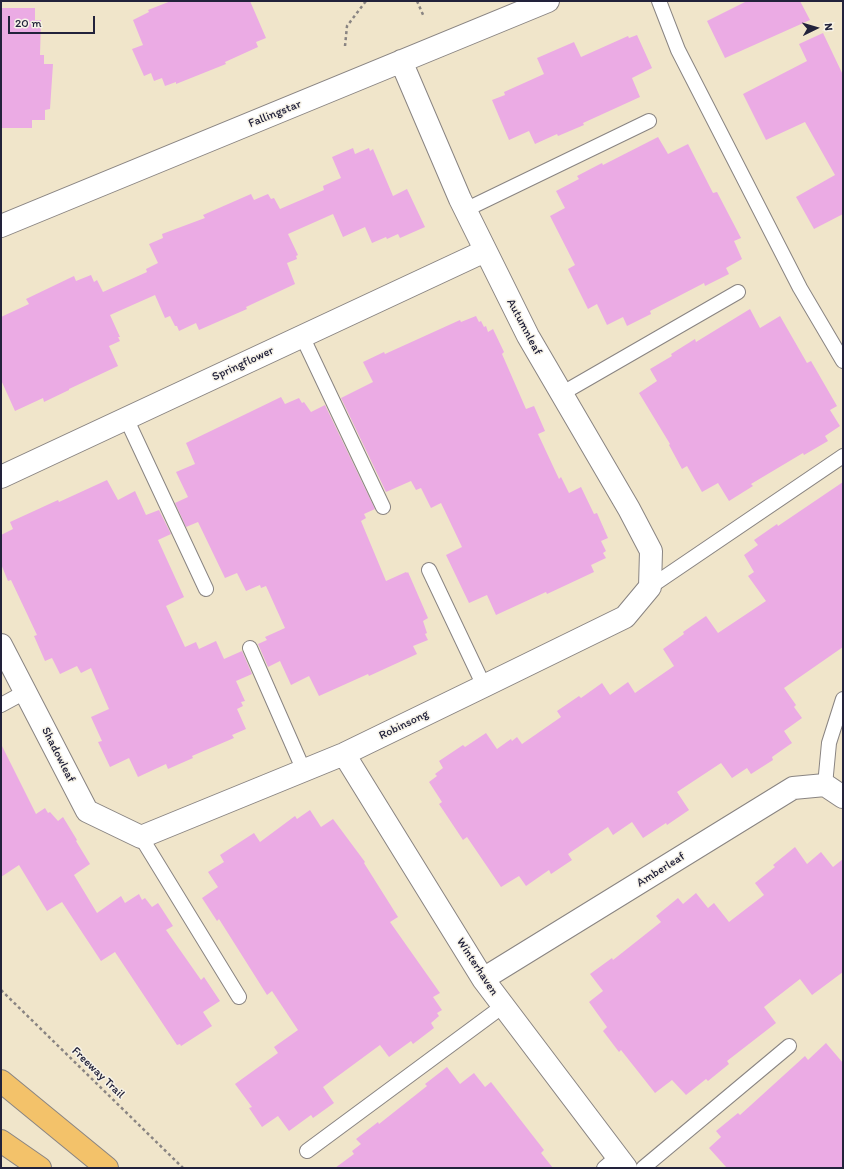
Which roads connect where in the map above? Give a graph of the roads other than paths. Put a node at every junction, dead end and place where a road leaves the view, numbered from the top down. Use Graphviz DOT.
graph roads {
  1 [pos="548,1"];
  2 [pos="659,1"];
  3 [pos="402,61"];
  4 [pos="649,121"];
  5 [pos="465,210"];
  6 [pos="1,226"];
  7 [pos="485,250"];
  8 [pos="738,292"];
  9 [pos="302,336"];
  10 [pos="843,361"];
  11 [pos="561,394"];
  12 [pos="126,418"];
  13 [pos="843,456"];
  14 [pos="1,477"];
  15 [pos="383,507"];
  16 [pos="429,570"];
  17 [pos="650,587"];
  18 [pos="206,589"];
  19 [pos="1,645"];
  20 [pos="250,648"];
  21 [pos="484,686"];
  22 [pos="25,692"];
  23 [pos="843,699"];
  24 [pos="1,704"];
  25 [pos="344,754"];
  26 [pos="304,771"];
  27 [pos="825,785"];
  28 [pos="843,797"];
  29 [pos="141,837"];
  30 [pos="483,979"];
  31 [pos="239,997"];
  32 [pos="503,1006"];
  33 [pos="789,1046"];
  34 [pos="1,1081"];
  35 [pos="1,1141"];
  36 [pos="307,1151"];
  37 [pos="616,1164"];
  38 [pos="40,1168"];
  39 [pos="107,1168"];
  40 [pos="643,1168"];
  1 -- 3 [label="street, Fallingstar"];
  2 -- 10 [label="lane"];
  3 -- 5 [label="street, Autumnleaf"];
  3 -- 6 [label="street, Fallingstar"];
  4 -- 5 [label="lane"];
  5 -- 7 [label="street, Autumnleaf"];
  7 -- 9 [label="street, Springflower"];
  7 -- 11 [label="street, Autumnleaf"];
  8 -- 11 [label="lane"];
  9 -- 12 [label="street, Springflower"];
  9 -- 15 [label="lane"];
  11 -- 17 [label="street, Autumnleaf"];
  12 -- 14 [label="street, Springflower"];
  12 -- 18 [label="lane"];
  13 -- 17 [label="lane"];
  16 -- 21 [label="lane"];
  17 -- 21 [label="street, Robinsong"];
  19 -- 22 [label="street, Shadowleaf"];
  20 -- 26 [label="lane"];
  21 -- 25 [label="street, Robinsong"];
  22 -- 24 [label="lane"];
  22 -- 29 [label="street, Shadowleaf"];
  23 -- 27 [label="lane"];
  25 -- 26 [label="street, Robinsong"];
  25 -- 30 [label="street, Winterhaven"];
  26 -- 29 [label="street, Robinsong"];
  27 -- 28 [label="street"];
  27 -- 30 [label="street, Amberleaf"];
  29 -- 31 [label="lane"];
  30 -- 32 [label="street, Winterhaven"];
  32 -- 36 [label="lane"];
  32 -- 37 [label="street, Winterhaven"];
  33 -- 40 [label="lane"];
  34 -- 39 [label="main road"];
  35 -- 38 [label="main road"];
}
